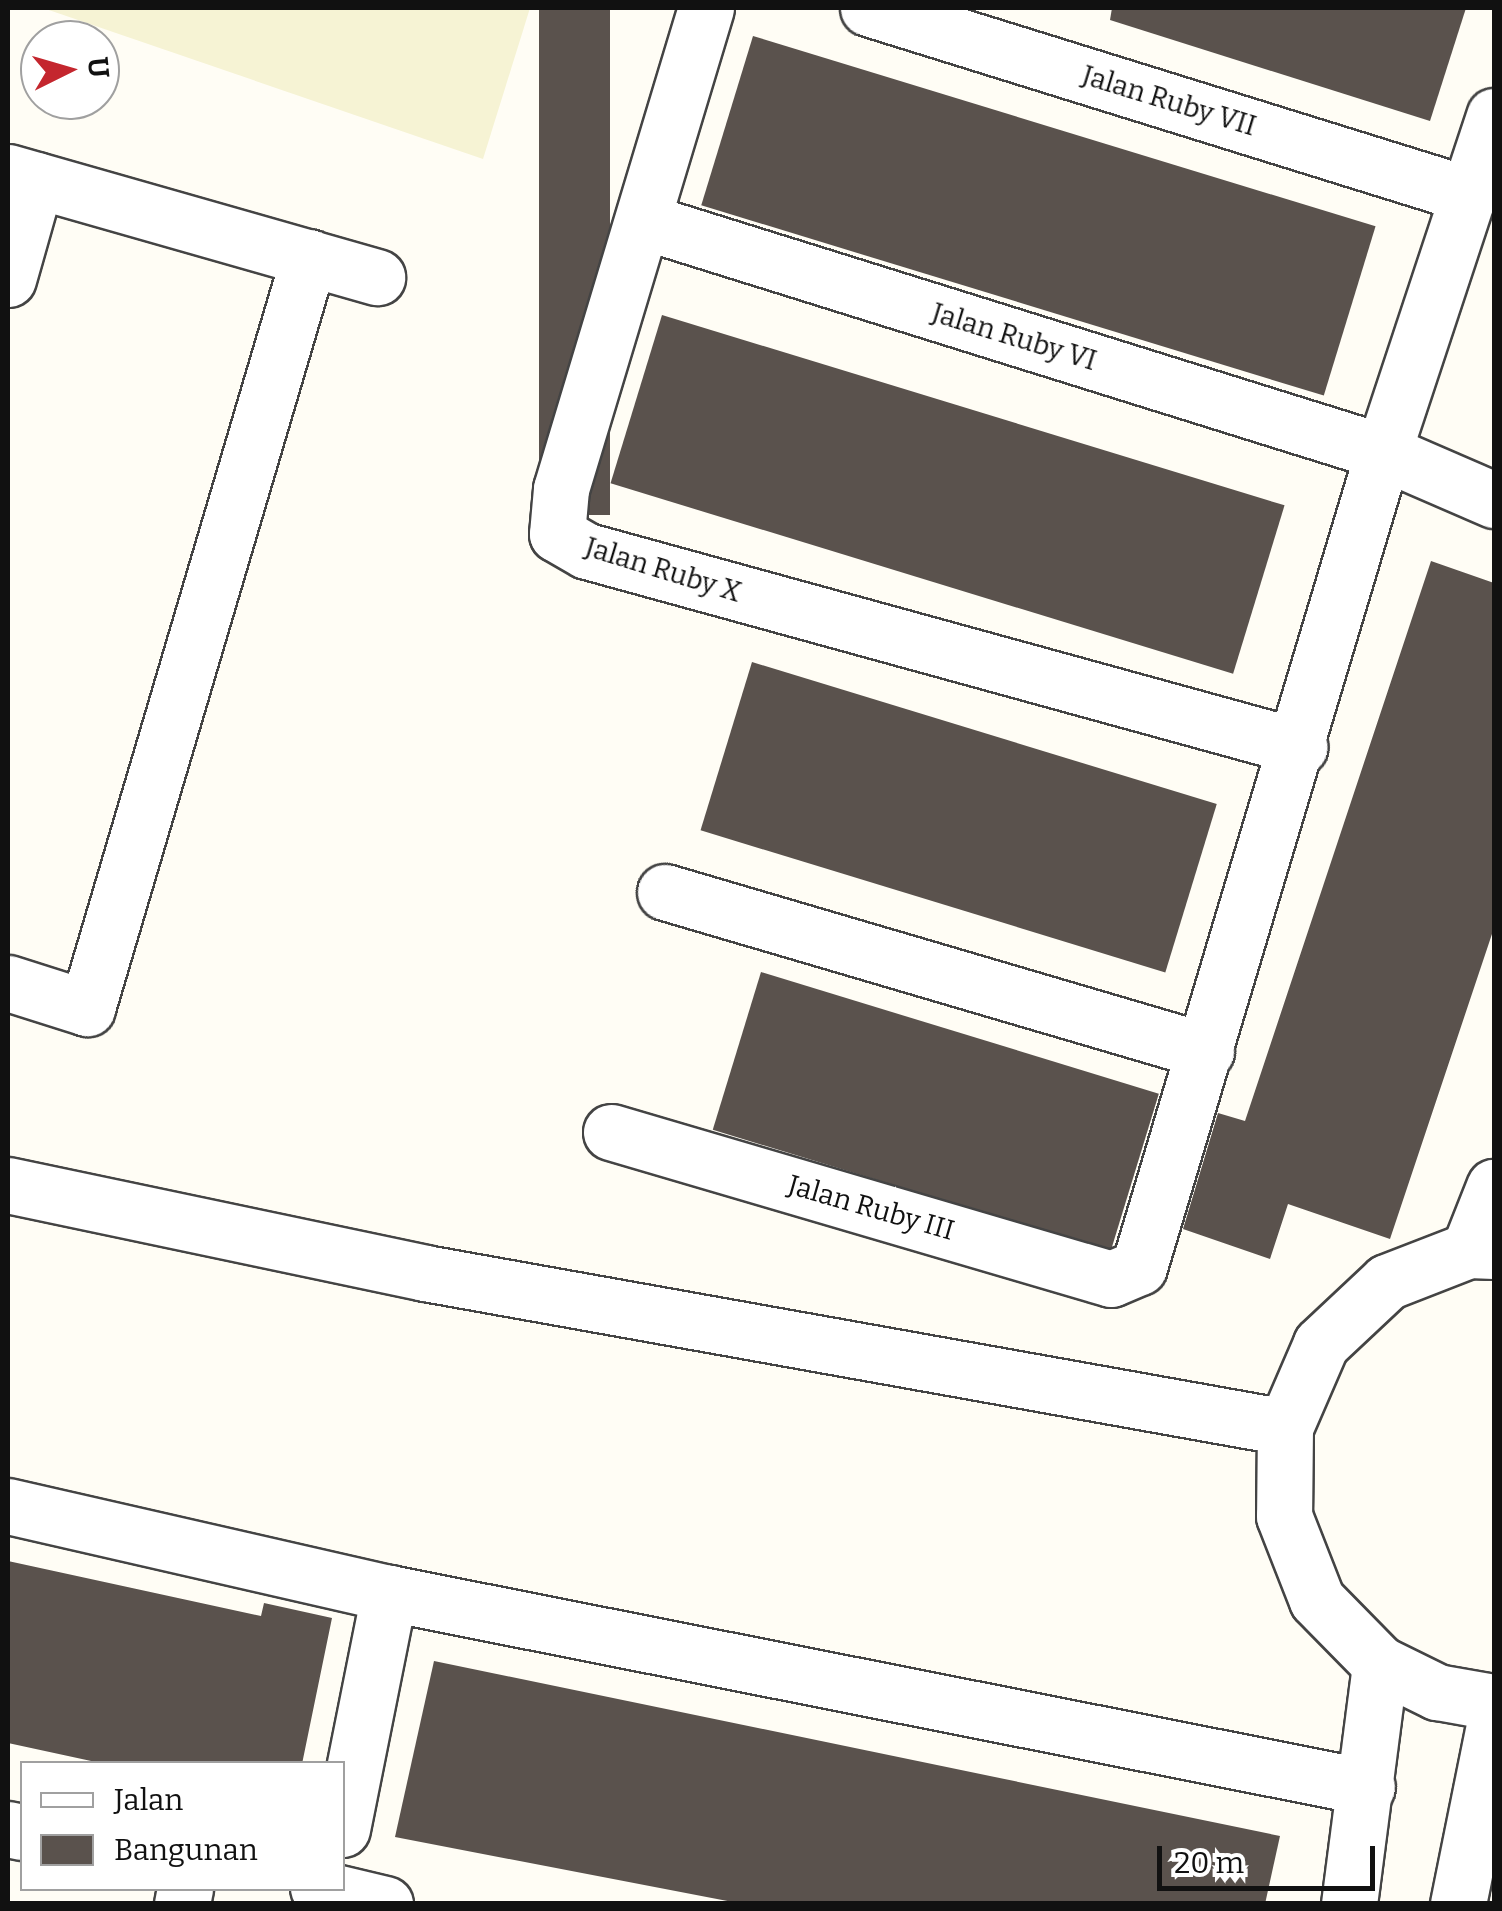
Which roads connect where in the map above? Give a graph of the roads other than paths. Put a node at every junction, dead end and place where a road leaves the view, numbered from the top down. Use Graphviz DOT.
graph roads {
  1 [pos="706,8"];
  2 [pos="868,8"];
  3 [pos="1494,116"];
  4 [pos="22,176"];
  5 [pos="1470,196"];
  6 [pos="646,222"];
  7 [pos="309,257"];
  8 [pos="377,276"];
  9 [pos="8,279"];
  10 [pos="1383,452"];
  11 [pos="1494,500"];
  12 [pos="1300,747"];
  13 [pos="665,892"];
  14 [pos="8,983"];
  15 [pos="1206,1051"];
  16 [pos="611,1132"];
  17 [pos="8,1185"];
  18 [pos="1494,1187"];
  19 [pos="1482,1251"];
  20 [pos="1285,1427"];
  21 [pos="8,1506"];
  22 [pos="389,1594"];
  23 [pos="1380,1664"];
  24 [pos="1494,1702"];
  25 [pos="1494,1726"];
  26 [pos="1367,1786"];
  27 [pos="345,1814"];
  28 [pos="334,1891"];
  29 [pos="384,1904"];
  30 [pos="1349,1904"];
  31 [pos="1458,1904"];
  1 -- 6 [label="street, Jalan Ruby X"];
  2 -- 5 [label="street, Jalan Ruby VII"];
  3 -- 5 [label="street"];
  4 -- 7 [label="street"];
  4 -- 9 [label="street"];
  5 -- 10 [label="street"];
  6 -- 10 [label="street, Jalan Ruby VI"];
  6 -- 12 [label="street, Jalan Ruby X"];
  7 -- 8 [label="street"];
  7 -- 14 [label="street"];
  10 -- 11 [label="street, Jalan Ruby VI"];
  10 -- 12 [label="street"];
  12 -- 15 [label="street"];
  13 -- 15 [label="street"];
  15 -- 16 [label="street, Jalan Ruby III"];
  17 -- 20 [label="street"];
  18 -- 19 [label="street"];
  19 -- 20 [label="street"];
  20 -- 23 [label="street"];
  21 -- 22 [label="street"];
  22 -- 26 [label="street"];
  22 -- 27 [label="street"];
  23 -- 24 [label="street"];
  23 -- 26 [label="street"];
  25 -- 31 [label="street"];
  26 -- 30 [label="street"];
  28 -- 29 [label="street"];
}
